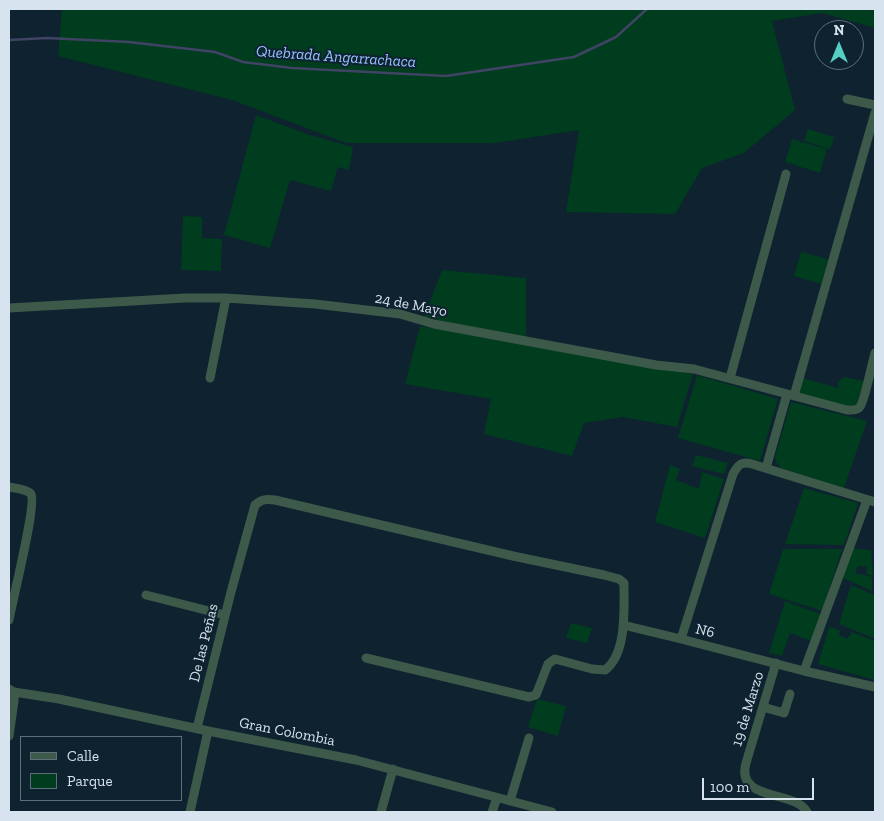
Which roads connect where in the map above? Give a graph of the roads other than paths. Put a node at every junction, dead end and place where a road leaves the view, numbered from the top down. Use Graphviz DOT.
graph roads {
  1 [pos="847,99"];
  2 [pos="875,105"];
  3 [pos="875,113"];
  4 [pos="786,174"];
  5 [pos="226,298"];
  6 [pos="9,308"];
  7 [pos="875,353"];
  8 [pos="210,378"];
  9 [pos="730,378"];
  10 [pos="794,396"];
  11 [pos="766,468"];
  12 [pos="9,487"];
  13 [pos="871,501"];
  14 [pos="146,595"];
  15 [pos="225,616"];
  16 [pos="9,620"];
  17 [pos="624,625"];
  18 [pos="681,639"];
  19 [pos="366,658"];
  20 [pos="776,663"];
  21 [pos="804,671"];
  22 [pos="875,686"];
  23 [pos="11,690"];
  24 [pos="790,694"];
  25 [pos="763,707"];
  26 [pos="197,728"];
  27 [pos="208,732"];
  28 [pos="9,736"];
  29 [pos="529,738"];
  30 [pos="393,769"];
  31 [pos="497,798"];
  32 [pos="510,801"];
  33 [pos="190,812"];
  34 [pos="381,812"];
  35 [pos="492,812"];
  36 [pos="552,812"];
  37 [pos="807,812"];
  1 -- 2 [label="street"];
  3 -- 10 [label="street"];
  4 -- 9 [label="street"];
  5 -- 6 [label="street, 24 de Mayo"];
  5 -- 8 [label="street"];
  5 -- 9 [label="street, 24 de Mayo"];
  7 -- 10 [label="street, 24 de Mayo"];
  9 -- 10 [label="street, 24 de Mayo"];
  10 -- 11 [label="street"];
  11 -- 13 [label="street"];
  11 -- 18 [label="street, N6"];
  12 -- 16 [label="street"];
  13 -- 21 [label="street"];
  14 -- 15 [label="street"];
  15 -- 17 [label="street, De las Peñas"];
  15 -- 26 [label="street, De las Peñas"];
  17 -- 18 [label="street"];
  17 -- 19 [label="street"];
  18 -- 20 [label="street, N6"];
  20 -- 21 [label="street, N6"];
  20 -- 25 [label="street, 19 de Marzo"];
  21 -- 22 [label="street, N6"];
  23 -- 26 [label="street, Gran Colombia"];
  23 -- 28 [label="street"];
  24 -- 25 [label="street"];
  25 -- 37 [label="street, 19 de Marzo"];
  26 -- 27 [label="street, Gran Colombia"];
  27 -- 30 [label="street, Gran Colombia"];
  27 -- 33 [label="street"];
  29 -- 32 [label="street"];
  30 -- 31 [label="street, Gran Colombia"];
  30 -- 34 [label="street"];
  31 -- 32 [label="street, Gran Colombia"];
  31 -- 35 [label="street"];
  32 -- 36 [label="street, Gran Colombia"];
}
